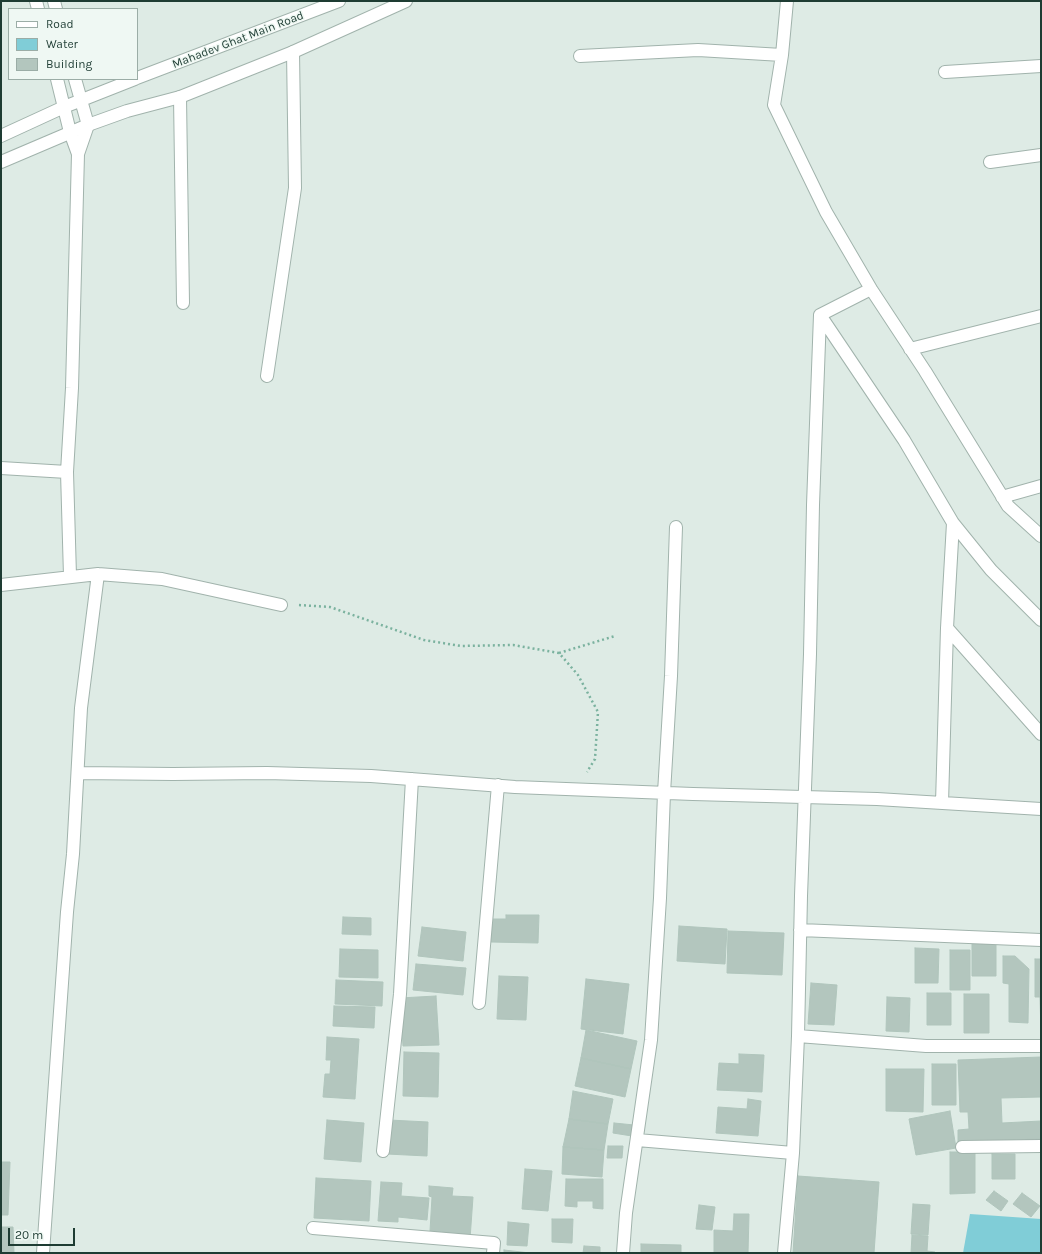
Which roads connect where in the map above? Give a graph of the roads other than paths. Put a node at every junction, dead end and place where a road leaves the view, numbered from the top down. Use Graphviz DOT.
graph roads {
  1 [pos="339,1"];
  2 [pos="406,1"];
  3 [pos="787,1"];
  4 [pos="293,52"];
  5 [pos="782,55"];
  6 [pos="580,56"];
  7 [pos="1041,66"];
  8 [pos="945,72"];
  9 [pos="138,78"];
  10 [pos="57,80"];
  11 [pos="75,80"];
  12 [pos="133,80"];
  13 [pos="180,97"];
  14 [pos="81,100"];
  15 [pos="64,107"];
  16 [pos="88,125"];
  17 [pos="70,132"];
  18 [pos="1,136"];
  19 [pos="78,154"];
  20 [pos="1041,155"];
  21 [pos="1,162"];
  22 [pos="990,162"];
  23 [pos="871,289"];
  24 [pos="183,303"];
  25 [pos="820,315"];
  26 [pos="1041,316"];
  27 [pos="910,349"];
  28 [pos="267,376"];
  29 [pos="1,468"];
  30 [pos="67,472"];
  31 [pos="1041,486"];
  32 [pos="1002,497"];
  33 [pos="953,523"];
  34 [pos="676,527"];
  35 [pos="1041,536"];
  36 [pos="98,574"];
  37 [pos="70,576"];
  38 [pos="1,585"];
  39 [pos="282,605"];
  40 [pos="1041,620"];
  41 [pos="947,628"];
  42 [pos="1041,734"];
  43 [pos="78,773"];
  44 [pos="412,779"];
  45 [pos="498,785"];
  46 [pos="664,793"];
  47 [pos="805,797"];
  48 [pos="942,803"];
  49 [pos="1041,809"];
  50 [pos="800,930"];
  51 [pos="1041,940"];
  52 [pos="479,1003"];
  53 [pos="798,1036"];
  54 [pos="1041,1046"];
  55 [pos="637,1140"];
  56 [pos="1041,1146"];
  57 [pos="962,1147"];
  58 [pos="383,1151"];
  59 [pos="793,1153"];
  60 [pos="313,1228"];
  61 [pos="43,1253"];
  62 [pos="493,1253"];
  63 [pos="623,1253"];
  64 [pos="784,1253"];
  1 -- 9 [label="street, Mahadev Ghat Main Road"];
  2 -- 4 [label="street"];
  3 -- 5 [label="street"];
  4 -- 13 [label="street"];
  4 -- 28 [label="street"];
  5 -- 6 [label="street"];
  5 -- 23 [label="street"];
  7 -- 8 [label="street"];
  10 -- 15 [label="street"];
  11 -- 14 [label="street"];
  12 -- 14 [label="street, Mahadev Ghat Main Road"];
  13 -- 16 [label="street"];
  13 -- 24 [label="street"];
  14 -- 15 [label="street, Mahadev Ghat Main Road"];
  14 -- 16 [label="street"];
  15 -- 17 [label="street"];
  15 -- 18 [label="street, Mahadev Ghat Main Road"];
  16 -- 17 [label="street"];
  16 -- 19 [label="street"];
  17 -- 19 [label="street"];
  17 -- 21 [label="street"];
  19 -- 30 [label="street"];
  20 -- 22 [label="street"];
  23 -- 25 [label="street"];
  23 -- 27 [label="street"];
  25 -- 33 [label="street"];
  25 -- 47 [label="street"];
  26 -- 27 [label="street"];
  27 -- 32 [label="street"];
  29 -- 30 [label="street"];
  30 -- 37 [label="street"];
  31 -- 32 [label="street"];
  32 -- 35 [label="street"];
  33 -- 40 [label="street"];
  33 -- 41 [label="street"];
  34 -- 46 [label="street"];
  36 -- 37 [label="street"];
  36 -- 39 [label="street"];
  36 -- 43 [label="street"];
  37 -- 38 [label="street"];
  41 -- 42 [label="street"];
  41 -- 48 [label="street"];
  43 -- 44 [label="street"];
  43 -- 61 [label="street"];
  44 -- 45 [label="street"];
  44 -- 58 [label="street"];
  45 -- 46 [label="street"];
  45 -- 52 [label="street"];
  46 -- 47 [label="street"];
  46 -- 55 [label="street"];
  47 -- 48 [label="street"];
  47 -- 50 [label="street"];
  48 -- 49 [label="street"];
  50 -- 51 [label="street"];
  50 -- 53 [label="street"];
  53 -- 54 [label="street"];
  53 -- 59 [label="street"];
  55 -- 59 [label="street"];
  55 -- 63 [label="street"];
  56 -- 57 [label="street"];
  59 -- 64 [label="street"];
  60 -- 62 [label="street"];
}
